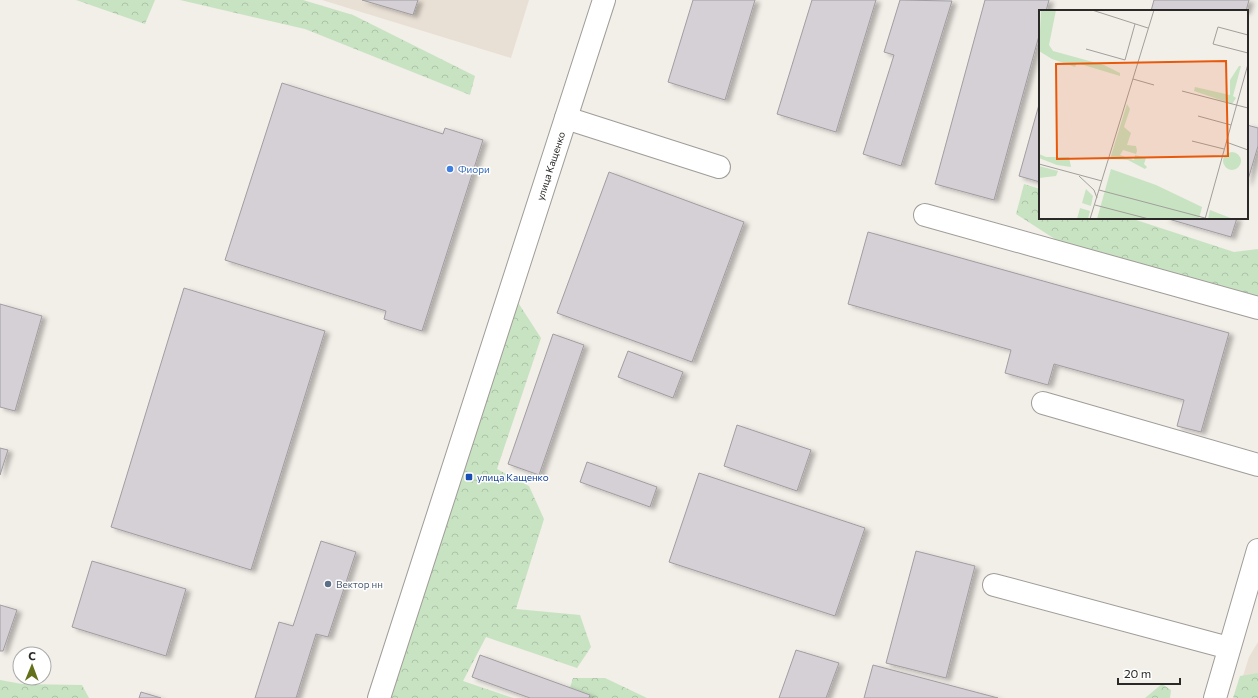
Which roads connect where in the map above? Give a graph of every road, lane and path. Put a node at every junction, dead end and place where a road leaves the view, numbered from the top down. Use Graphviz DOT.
graph roads {
  1 [pos="604,0"];
  2 [pos="566,118"];
  3 [pos="719,167"];
  4 [pos="925,215"];
  5 [pos="1258,308"];
  6 [pos="1043,403"];
  7 [pos="1258,465"];
  8 [pos="1258,550"];
  9 [pos="994,585"];
  10 [pos="1252,594"];
  11 [pos="1229,648"];
  12 [pos="379,698"];
  13 [pos="1214,698"];
  1 -- 2 [label="street, улица Кащенко"];
  2 -- 3 [label="street"];
  2 -- 12 [label="street, улица Кащенко"];
  4 -- 5 [label="street"];
  6 -- 7 [label="street"];
  8 -- 10 [label="street"];
  9 -- 11 [label="street"];
  10 -- 11 [label="street"];
  11 -- 13 [label="street"];
}
